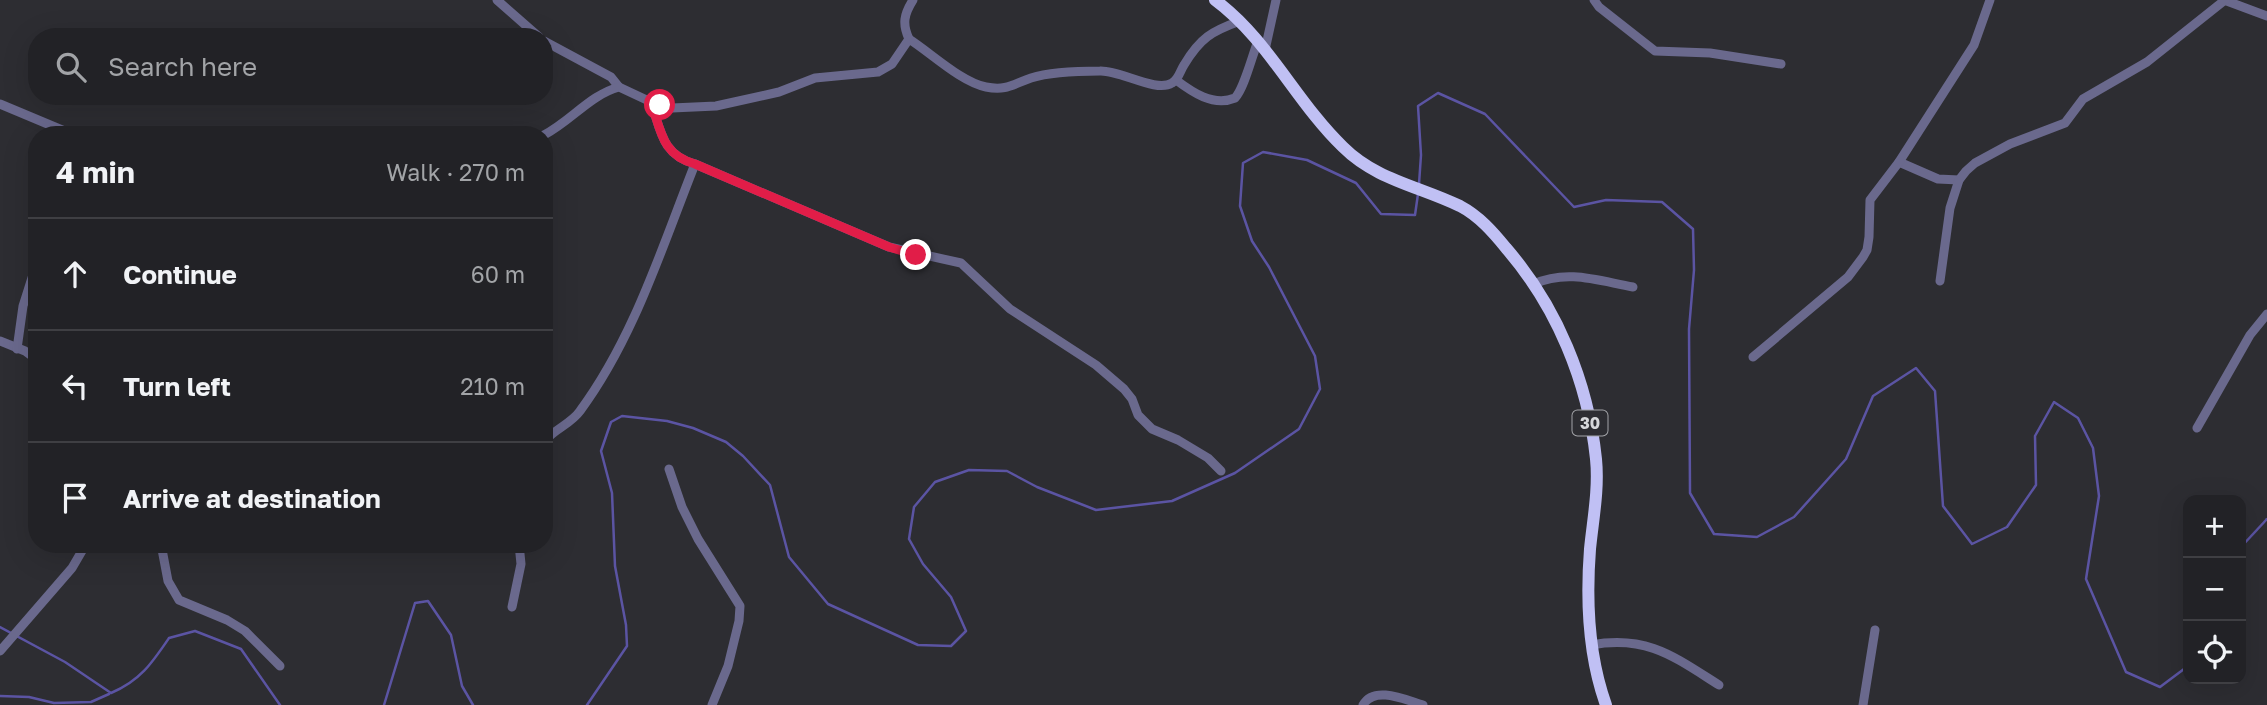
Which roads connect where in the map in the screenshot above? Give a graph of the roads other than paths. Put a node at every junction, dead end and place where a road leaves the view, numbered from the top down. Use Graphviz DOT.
graph roads {
  1 [pos="496,0"];
  2 [pos="913,0"];
  3 [pos="1215,0"];
  4 [pos="1276,0"];
  5 [pos="1594,0"];
  6 [pos="1990,0"];
  7 [pos="2224,0"];
  8 [pos="2267,16"];
  9 [pos="1240,21"];
  10 [pos="529,28"];
  11 [pos="909,40"];
  12 [pos="553,46"];
  13 [pos="1261,46"];
  14 [pos="1781,64"];
  15 [pos="1176,80"];
  16 [pos="620,87"];
  17 [pos="651,102"];
  18 [pos="0,104"];
  19 [pos="53,126"];
  20 [pos="553,131"];
  21 [pos="1899,162"];
  22 [pos="695,164"];
  23 [pos="1959,180"];
  24 [pos="1940,281"];
  25 [pos="1534,284"];
  26 [pos="1633,287"];
  27 [pos="28,290"];
  28 [pos="2267,314"];
  29 [pos="0,341"];
  30 [pos="17,349"];
  31 [pos="28,355"];
  32 [pos="1753,357"];
  33 [pos="2197,428"];
  34 [pos="553,431"];
  35 [pos="669,469"];
  36 [pos="1221,471"];
  37 [pos="81,553"];
  38 [pos="163,553"];
  39 [pos="520,553"];
  40 [pos="512,607"];
  41 [pos="1875,629"];
  42 [pos="1591,645"];
  43 [pos="0,651"];
  44 [pos="280,666"];
  45 [pos="1719,685"];
  46 [pos="712,705"];
  47 [pos="1363,705"];
  48 [pos="1423,705"];
  49 [pos="1606,705"];
  50 [pos="1863,705"];
  1 -- 10 [label="street"];
  2 -- 11 [label="street"];
  3 -- 9 [label="highway, 30"];
  4 -- 13 [label="street"];
  5 -- 14 [label="street"];
  6 -- 21 [label="street"];
  7 -- 8 [label="street"];
  7 -- 23 [label="street"];
  9 -- 13 [label="highway, 30"];
  9 -- 15 [label="street"];
  11 -- 15 [label="street"];
  11 -- 17 [label="street"];
  12 -- 16 [label="street"];
  13 -- 15 [label="street"];
  13 -- 25 [label="highway, 30"];
  16 -- 17 [label="street"];
  16 -- 20 [label="street"];
  17 -- 22 [label="street"];
  18 -- 19 [label="street"];
  21 -- 23 [label="street"];
  21 -- 32 [label="street"];
  22 -- 34 [label="street"];
  22 -- 36 [label="street"];
  23 -- 24 [label="street"];
  25 -- 26 [label="street"];
  25 -- 42 [label="highway, 30"];
  27 -- 30 [label="street"];
  28 -- 33 [label="street"];
  29 -- 30 [label="street"];
  30 -- 31 [label="street"];
  35 -- 46 [label="street"];
  37 -- 43 [label="street"];
  38 -- 44 [label="street"];
  39 -- 40 [label="street"];
  41 -- 50 [label="street"];
  42 -- 45 [label="street"];
  42 -- 49 [label="highway, 30"];
  47 -- 48 [label="street"];
}
